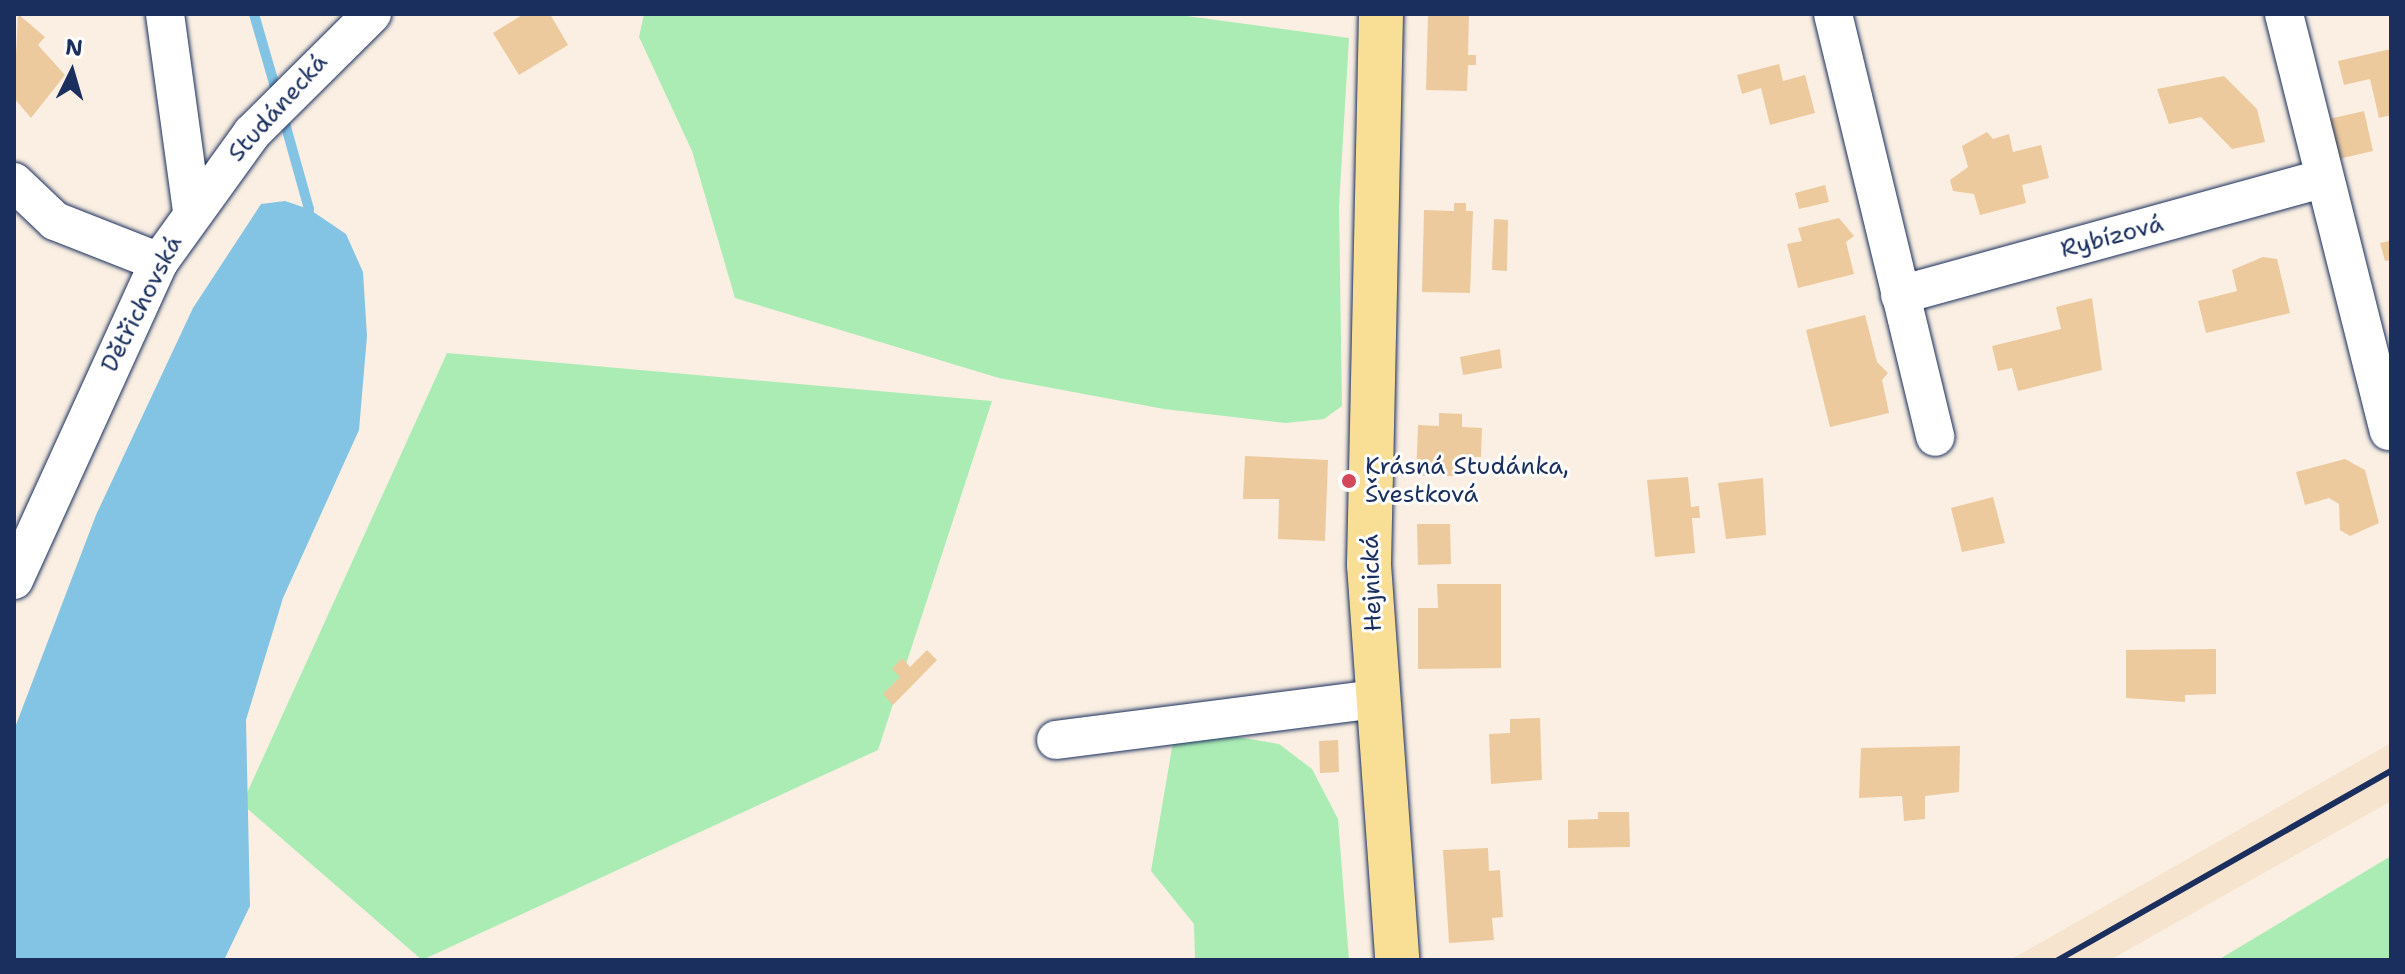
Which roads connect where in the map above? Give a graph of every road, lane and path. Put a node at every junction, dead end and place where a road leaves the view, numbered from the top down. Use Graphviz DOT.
graph roads {
  1 [pos="165,14"];
  2 [pos="372,14"];
  3 [pos="1381,14"];
  4 [pos="1833,14"];
  5 [pos="2284,14"];
  6 [pos="2324,178"];
  7 [pos="14,182"];
  8 [pos="192,211"];
  9 [pos="14,221"];
  10 [pos="55,221"];
  11 [pos="159,262"];
  12 [pos="1900,295"];
  13 [pos="2389,431"];
  14 [pos="1935,437"];
  15 [pos="14,580"];
  16 [pos="1377,699"];
  17 [pos="1056,740"];
  18 [pos="1397,960"];
  1 -- 8 [label="street, Dětřichovská"];
  2 -- 8 [label="street, Studánecká"];
  3 -- 16 [label="main road, Hejnická"];
  4 -- 12 [label="street"];
  5 -- 6 [label="street"];
  6 -- 12 [label="street, Rybízová"];
  6 -- 13 [label="street"];
  7 -- 10 [label="street"];
  8 -- 11 [label="street, Dětřichovská"];
  9 -- 10 [label="street"];
  10 -- 11 [label="street"];
  11 -- 15 [label="street, Dětřichovská"];
  12 -- 14 [label="street"];
  16 -- 17 [label="street"];
  16 -- 18 [label="main road, Hejnická"];
}
